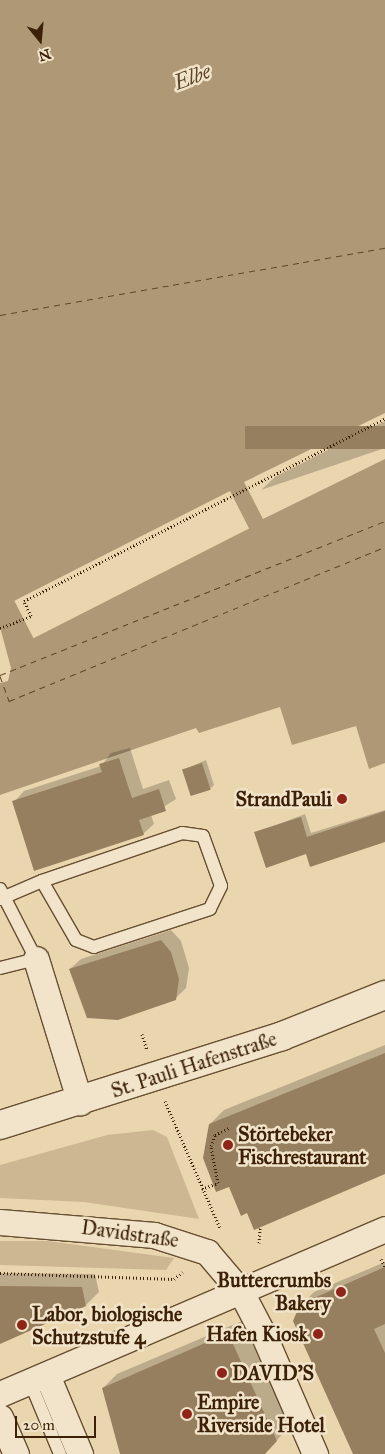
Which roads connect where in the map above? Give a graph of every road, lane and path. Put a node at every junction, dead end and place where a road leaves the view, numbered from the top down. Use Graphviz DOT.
graph roads {
  1 [pos="385,419"];
  2 [pos="0,628"];
  3 [pos="42,881"];
  4 [pos="2,896"];
  5 [pos="36,959"];
  6 [pos="0,968"];
  7 [pos="385,995"];
  8 [pos="142,1034"];
  9 [pos="149,1055"];
  10 [pos="164,1100"];
  11 [pos="80,1102"];
  12 [pos="0,1125"];
  13 [pos="229,1128"];
  14 [pos="202,1189"];
  15 [pos="213,1214"];
  16 [pos="0,1222"];
  17 [pos="260,1228"];
  18 [pos="385,1229"];
  19 [pos="259,1244"];
  20 [pos="0,1273"];
  21 [pos="174,1279"];
  22 [pos="241,1292"];
  23 [pos="38,1378"];
  24 [pos="0,1394"];
  25 [pos="0,1417"];
  26 [pos="16,1454"];
  27 [pos="60,1454"];
  28 [pos="80,1454"];
  29 [pos="315,1454"];
  1 -- 2 [label="path"];
  3 -- 3 [label="lane"];
  3 -- 4 [label="lane"];
  4 -- 5 [label="lane"];
  5 -- 6 [label="lane"];
  5 -- 11 [label="street"];
  7 -- 11 [label="main road, St. Pauli Hafenstraße"];
  8 -- 9 [label="path"];
  10 -- 14 [label="path"];
  11 -- 12 [label="main road, St. Pauli Hafenstraße"];
  13 -- 14 [label="path"];
  14 -- 15 [label="path"];
  16 -- 22 [label="street, Davidstraße"];
  17 -- 19 [label="path"];
  18 -- 22 [label="street"];
  20 -- 21 [label="path"];
  22 -- 23 [label="street"];
  22 -- 29 [label="street, Davidstraße"];
  23 -- 24 [label="street"];
  23 -- 27 [label="lane"];
  23 -- 28 [label="street"];
  25 -- 26 [label="street"];
}
